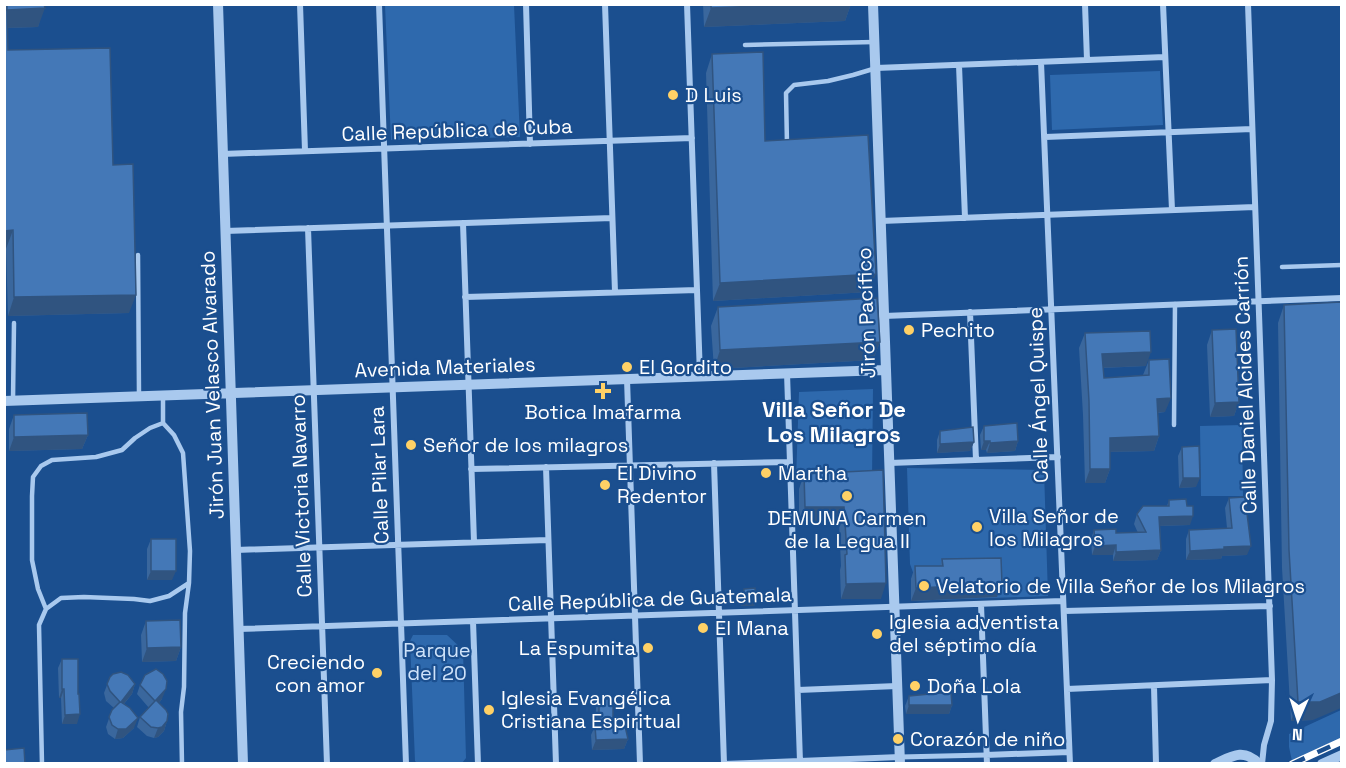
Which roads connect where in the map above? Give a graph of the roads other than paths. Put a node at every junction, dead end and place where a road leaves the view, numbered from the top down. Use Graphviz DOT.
graph roads {
  1 [pos="218,4"];
  2 [pos="300,4"];
  3 [pos="379,4"];
  4 [pos="526,4"];
  5 [pos="605,4"];
  6 [pos="687,4"];
  7 [pos="873,4"];
  8 [pos="1085,4"];
  9 [pos="1163,4"];
  10 [pos="1248,4"];
  11 [pos="874,42"];
  12 [pos="745,45"];
  13 [pos="1165,57"];
  14 [pos="1088,60"];
  15 [pos="1041,62"];
  16 [pos="959,65"];
  17 [pos="876,68"];
  18 [pos="1252,129"];
  19 [pos="1168,132"];
  20 [pos="1045,137"];
  21 [pos="692,138"];
  22 [pos="610,141"];
  23 [pos="530,144"];
  24 [pos="787,145"];
  25 [pos="384,148"];
  26 [pos="304,151"];
  27 [pos="222,154"];
  28 [pos="1255,207"];
  29 [pos="1172,210"];
  30 [pos="1048,215"];
  31 [pos="612,218"];
  32 [pos="965,218"];
  33 [pos="881,221"];
  34 [pos="463,223"];
  35 [pos="386,225"];
  36 [pos="308,228"];
  37 [pos="225,231"];
  38 [pos="138,255"];
  39 [pos="1341,265"];
  40 [pos="1282,267"];
  41 [pos="697,290"];
  42 [pos="615,292"];
  43 [pos="465,297"];
  44 [pos="1341,298"];
  45 [pos="1259,301"];
  46 [pos="1175,304"];
  47 [pos="1052,309"];
  48 [pos="970,312"];
  49 [pos="884,316"];
  50 [pos="14,323"];
  51 [pos="886,370"];
  52 [pos="787,373"];
  53 [pos="700,376"];
  54 [pos="627,379"];
  55 [pos="468,384"];
  56 [pos="392,387"];
  57 [pos="314,389"];
  58 [pos="230,392"];
  59 [pos="163,394"];
  60 [pos="139,395"];
  61 [pos="9,400"];
  62 [pos="163,423"];
  63 [pos="1174,425"];
  64 [pos="1058,457"];
  65 [pos="976,460"];
  66 [pos="790,462"];
  67 [pos="889,463"];
  68 [pos="714,464"];
  69 [pos="630,465"];
  70 [pos="546,467"];
  71 [pos="471,468"];
  72 [pos="548,540"];
  73 [pos="474,542"];
  74 [pos="398,545"];
  75 [pos="320,548"];
  76 [pos="236,550"];
  77 [pos="189,583"];
  78 [pos="1063,601"];
  79 [pos="981,604"];
  80 [pos="1270,606"];
  81 [pos="894,607"];
  82 [pos="46,609"];
  83 [pos="795,610"];
  84 [pos="1064,611"];
  85 [pos="719,613"];
  86 [pos="635,616"];
  87 [pos="551,619"];
  88 [pos="472,621"];
  89 [pos="400,624"];
  90 [pos="322,626"];
  91 [pos="238,629"];
  92 [pos="1272,680"];
  93 [pos="897,686"];
  94 [pos="1154,686"];
  95 [pos="1067,689"];
  96 [pos="798,690"];
  97 [pos="1069,752"];
  98 [pos="986,755"];
  99 [pos="1341,755"];
  100 [pos="900,760"];
  101 [pos="1228,760"];
  102 [pos="800,762"];
  103 [pos="42,764"];
  104 [pos="182,764"];
  105 [pos="243,764"];
  106 [pos="327,764"];
  107 [pos="406,764"];
  108 [pos="478,764"];
  109 [pos="556,764"];
  110 [pos="640,764"];
  111 [pos="724,764"];
  112 [pos="987,764"];
  113 [pos="1070,764"];
  114 [pos="1156,764"];
  115 [pos="1215,764"];
  116 [pos="1260,764"];
  117 [pos="1322,764"];
  1 -- 27 [label="street, Jirón Juan Velasco Alvarado"];
  2 -- 26 [label="street"];
  3 -- 25 [label="street, Calle Pilar Lara"];
  4 -- 23 [label="street"];
  5 -- 22 [label="street"];
  6 -- 21 [label="street"];
  7 -- 11 [label="street, Jirón Pacífico"];
  8 -- 14 [label="street"];
  9 -- 13 [label="street"];
  10 -- 18 [label="street, Calle Daniel Alcides Carrión"];
  11 -- 12 [label="lane"];
  11 -- 17 [label="street, Jirón Pacífico"];
  13 -- 14 [label="street"];
  13 -- 19 [label="street"];
  14 -- 15 [label="street"];
  15 -- 16 [label="street"];
  15 -- 20 [label="street, Calle Ángel Quispe"];
  16 -- 17 [label="street"];
  16 -- 32 [label="street"];
  17 -- 24 [label="lane"];
  17 -- 33 [label="street, Jirón Pacífico"];
  18 -- 19 [label="street"];
  18 -- 28 [label="street, Calle Daniel Alcides Carrión"];
  19 -- 20 [label="street"];
  19 -- 29 [label="street"];
  20 -- 30 [label="street, Calle Ángel Quispe"];
  21 -- 22 [label="street, Calle República de Cuba"];
  21 -- 41 [label="street"];
  22 -- 23 [label="street, Calle República de Cuba"];
  22 -- 31 [label="street"];
  23 -- 25 [label="street, Calle República de Cuba"];
  25 -- 26 [label="street, Calle República de Cuba"];
  25 -- 35 [label="street, Calle Pilar Lara"];
  26 -- 27 [label="street, Calle República de Cuba"];
  27 -- 37 [label="street, Jirón Juan Velasco Alvarado"];
  28 -- 29 [label="street"];
  28 -- 45 [label="street, Calle Daniel Alcides Carrión"];
  29 -- 30 [label="street"];
  30 -- 32 [label="street"];
  30 -- 47 [label="street, Calle Ángel Quispe"];
  31 -- 34 [label="street"];
  31 -- 42 [label="street"];
  32 -- 33 [label="street"];
  33 -- 49 [label="street, Jirón Pacífico"];
  34 -- 35 [label="street"];
  34 -- 43 [label="street"];
  35 -- 36 [label="street"];
  35 -- 56 [label="street, Calle Pilar Lara"];
  36 -- 37 [label="street"];
  36 -- 57 [label="street, Calle Victoria Navarro"];
  37 -- 58 [label="street, Jirón Juan Velasco Alvarado"];
  38 -- 60 [label="lane"];
  39 -- 40 [label="lane"];
  41 -- 42 [label="street"];
  41 -- 53 [label="street"];
  42 -- 43 [label="street"];
  43 -- 55 [label="street"];
  44 -- 45 [label="street"];
  45 -- 46 [label="street"];
  45 -- 80 [label="street, Calle Daniel Alcides Carrión"];
  46 -- 47 [label="street"];
  46 -- 63 [label="lane"];
  47 -- 48 [label="street"];
  47 -- 64 [label="street, Calle Ángel Quispe"];
  48 -- 49 [label="street"];
  48 -- 65 [label="street"];
  49 -- 51 [label="street, Jirón Pacífico"];
  50 -- 61 [label="lane"];
  51 -- 52 [label="street, Avenida Materiales"];
  51 -- 67 [label="street, Jirón Pacífico"];
  52 -- 53 [label="street, Avenida Materiales"];
  52 -- 66 [label="street"];
  53 -- 54 [label="street, Avenida Materiales"];
  54 -- 55 [label="street, Avenida Materiales"];
  54 -- 69 [label="street"];
  55 -- 56 [label="street, Avenida Materiales"];
  55 -- 71 [label="street"];
  56 -- 57 [label="street, Avenida Materiales"];
  56 -- 74 [label="street, Calle Pilar Lara"];
  57 -- 58 [label="street, Avenida Materiales"];
  57 -- 75 [label="street, Calle Victoria Navarro"];
  58 -- 59 [label="street, Avenida Materiales"];
  58 -- 76 [label="street, Jirón Juan Velasco Alvarado"];
  59 -- 60 [label="street, Avenida Materiales"];
  59 -- 62 [label="lane"];
  60 -- 61 [label="street, Avenida Materiales"];
  62 -- 77 [label="lane"];
  62 -- 82 [label="lane"];
  64 -- 65 [label="street"];
  64 -- 78 [label="street, Calle Ángel Quispe"];
  65 -- 67 [label="street"];
  66 -- 68 [label="street"];
  66 -- 83 [label="street"];
  67 -- 81 [label="street, Jirón Pacífico"];
  68 -- 69 [label="street"];
  68 -- 85 [label="street"];
  69 -- 70 [label="street"];
  69 -- 86 [label="street"];
  70 -- 71 [label="street"];
  70 -- 72 [label="street"];
  71 -- 73 [label="street"];
  72 -- 73 [label="street"];
  72 -- 87 [label="street"];
  73 -- 74 [label="street"];
  74 -- 75 [label="street"];
  74 -- 89 [label="street, Calle Pilar Lara"];
  75 -- 76 [label="street"];
  75 -- 90 [label="street, Calle Victoria Navarro"];
  76 -- 91 [label="street, Jirón Juan Velasco Alvarado"];
  77 -- 82 [label="lane"];
  77 -- 104 [label="lane"];
  78 -- 79 [label="street, Calle República de Guatemala"];
  78 -- 84 [label="street, Calle Ángel Quispe"];
  79 -- 81 [label="street, Calle República de Guatemala"];
  79 -- 98 [label="street"];
  80 -- 84 [label="street"];
  80 -- 92 [label="street, Calle Daniel Alcides Carrión"];
  81 -- 83 [label="street, Calle República de Guatemala"];
  81 -- 93 [label="street, Jirón Pacífico"];
  82 -- 103 [label="lane"];
  83 -- 85 [label="street, Calle República de Guatemala"];
  83 -- 96 [label="street"];
  84 -- 95 [label="street, Calle Ángel Quispe"];
  85 -- 86 [label="street, Calle República de Guatemala"];
  85 -- 111 [label="street"];
  86 -- 87 [label="street, Calle República de Guatemala"];
  86 -- 110 [label="street"];
  87 -- 88 [label="street, Calle República de Guatemala"];
  87 -- 109 [label="street"];
  88 -- 89 [label="street, Calle República de Guatemala"];
  88 -- 108 [label="street"];
  89 -- 90 [label="street, Calle República de Guatemala"];
  89 -- 107 [label="street, Calle Pilar Lara"];
  90 -- 91 [label="street, Calle República de Guatemala"];
  90 -- 106 [label="street, Calle Victoria Navarro"];
  91 -- 105 [label="street, Jirón Juan Velasco Alvarado"];
  92 -- 94 [label="street"];
  92 -- 116 [label="street, Calle Daniel Alcides Carrión"];
  93 -- 96 [label="street"];
  93 -- 100 [label="street, Jirón Pacífico"];
  94 -- 95 [label="street"];
  94 -- 114 [label="street"];
  95 -- 97 [label="street, Calle Ángel Quispe"];
  96 -- 102 [label="street"];
  97 -- 98 [label="street"];
  97 -- 113 [label="street, Calle Ángel Quispe"];
  98 -- 100 [label="street"];
  98 -- 112 [label="street"];
  99 -- 117 [label="street"];
  100 -- 102 [label="street"];
  101 -- 115 [label="street"];
  101 -- 116 [label="street"];
  102 -- 111 [label="street"];
}
